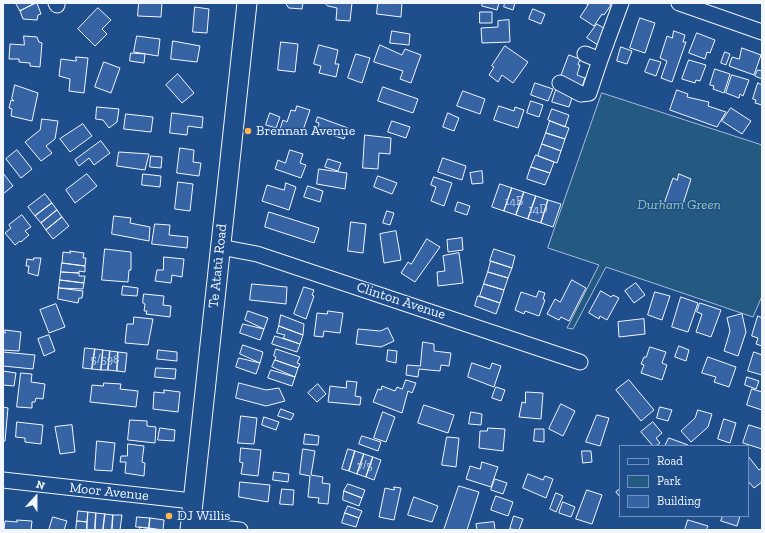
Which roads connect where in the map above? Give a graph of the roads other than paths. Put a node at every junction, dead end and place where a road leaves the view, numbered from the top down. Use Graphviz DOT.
graph roads {
  1 [pos="247,3"];
  2 [pos="621,3"];
  3 [pos="679,3"];
  4 [pos="762,32"];
  5 [pos="584,54"];
  6 [pos="600,60"];
  7 [pos="560,83"];
  8 [pos="220,247"];
  9 [pos="580,362"];
  10 [pos="3,480"];
  11 [pos="192,501"];
  12 [pos="190,527"];
  13 [pos="240,530"];
  1 -- 8 [label="main road, Te Atatū Road"];
  2 -- 6 [label="street"];
  3 -- 4 [label="street"];
  5 -- 6 [label="street"];
  6 -- 7 [label="street"];
  8 -- 9 [label="street, Clinton Avenue"];
  8 -- 11 [label="main road, Te Atatū Road"];
  10 -- 11 [label="street, Moor Avenue"];
  11 -- 12 [label="main road, Te Atatū Road"];
  12 -- 13 [label="street"];
}
